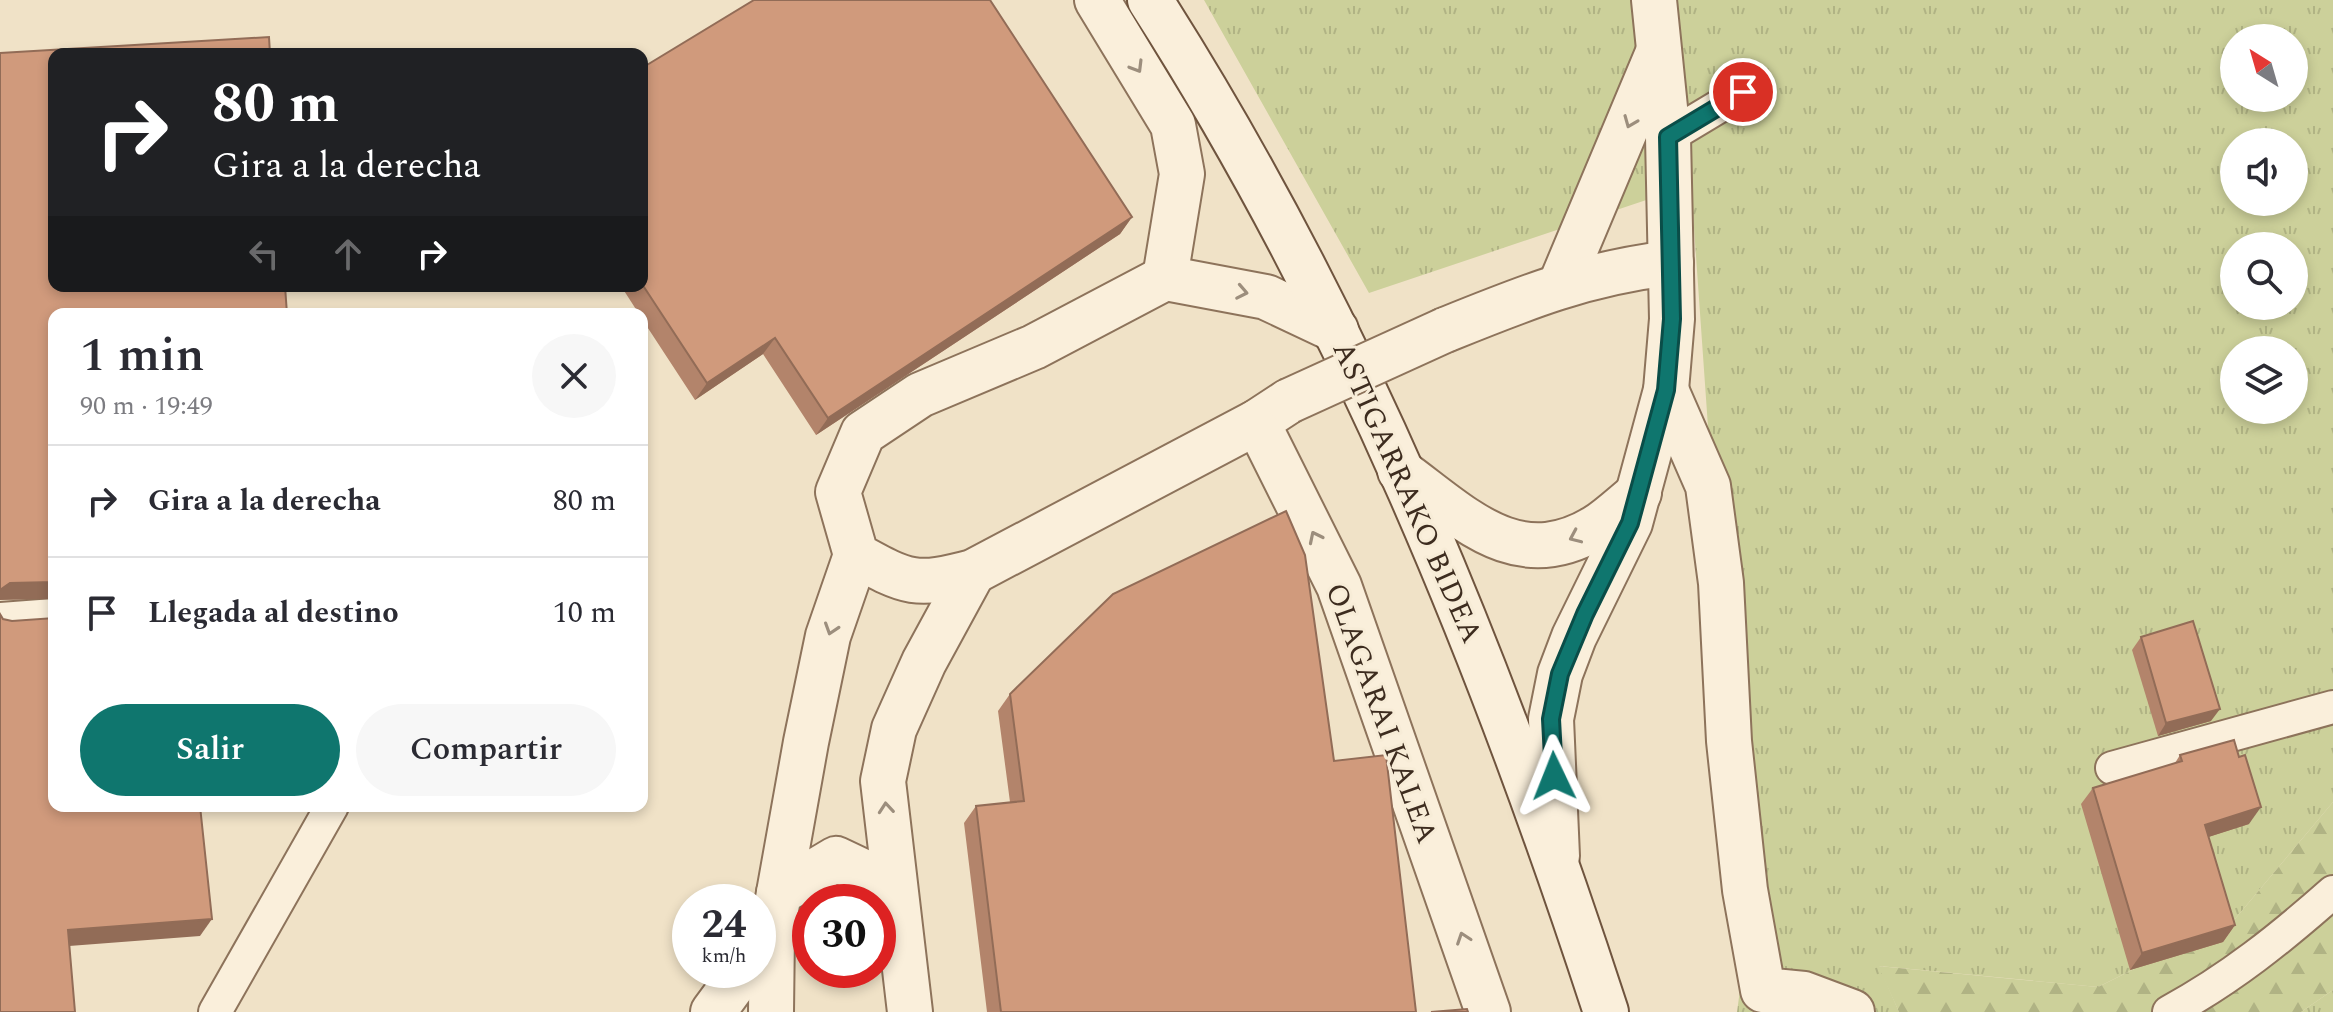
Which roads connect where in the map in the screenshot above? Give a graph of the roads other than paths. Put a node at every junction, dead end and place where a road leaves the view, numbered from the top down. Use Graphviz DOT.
graph roads {
  1 [pos="1097,0"];
  2 [pos="1150,0"];
  3 [pos="1654,0"];
  4 [pos="1659,50"];
  5 [pos="1743,92"];
  6 [pos="1668,137"];
  7 [pos="1671,263"];
  8 [pos="1165,278"];
  9 [pos="1560,286"];
  10 [pos="1336,330"];
  11 [pos="1666,390"];
  12 [pos="1273,411"];
  13 [pos="1400,471"];
  14 [pos="1639,493"];
  15 [pos="856,555"];
  16 [pos="973,572"];
  17 [pos="48,615"];
  18 [pos="0,619"];
  19 [pos="2333,707"];
  20 [pos="2112,768"];
  21 [pos="329,812"];
  22 [pos="1557,862"];
  23 [pos="811,884"];
  24 [pos="889,884"];
  25 [pos="893,884"];
  26 [pos="2333,892"];
  27 [pos="776,896"];
  28 [pos="792,904"];
  29 [pos="896,908"];
  30 [pos="776,920"];
  31 [pos="731,988"];
  32 [pos="771,988"];
  33 [pos="1763,1001"];
  34 [pos="215,1012"];
  35 [pos="713,1012"];
  36 [pos="771,1012"];
  37 [pos="910,1012"];
  38 [pos="1488,1012"];
  39 [pos="1606,1012"];
  40 [pos="1852,1012"];
  41 [pos="2169,1012"];
  1 -- 8 [label="street, one-way"];
  2 -- 10 [label="street, ASTIGARRAKO BIDEA"];
  3 -- 4 [label="street"];
  4 -- 6 [label="street"];
  4 -- 9 [label="street, one-way"];
  5 -- 6 [label="lane"];
  6 -- 7 [label="street"];
  7 -- 9 [label="street"];
  7 -- 11 [label="street"];
  8 -- 10 [label="street, one-way"];
  8 -- 15 [label="street"];
  9 -- 12 [label="street, bridge"];
  10 -- 13 [label="street, ASTIGARRAKO BIDEA"];
  11 -- 14 [label="street"];
  11 -- 33 [label="street"];
  12 -- 16 [label="street"];
  38 -- 12 [label="street, OLAGARAI KALEA, one-way"];
  14 -- 13 [label="street, one-way"];
  13 -- 22 [label="street, ASTIGARRAKO BIDEA"];
  14 -- 22 [label="street"];
  15 -- 16 [label="street"];
  15 -- 27 [label="street, one-way"];
  25 -- 16 [label="street, one-way"];
  17 -- 18 [label="lane"];
  19 -- 20 [label="lane"];
  21 -- 34 [label="lane"];
  22 -- 39 [label="street, ASTIGARRAKO BIDEA"];
  23 -- 24 [label="street"];
  26 -- 41 [label="lane"];
  28 -- 30 [label="street"];
  29 -- 37 [label="street"];
  31 -- 35 [label="street"];
  32 -- 36 [label="street"];
  33 -- 40 [label="street"];
}
